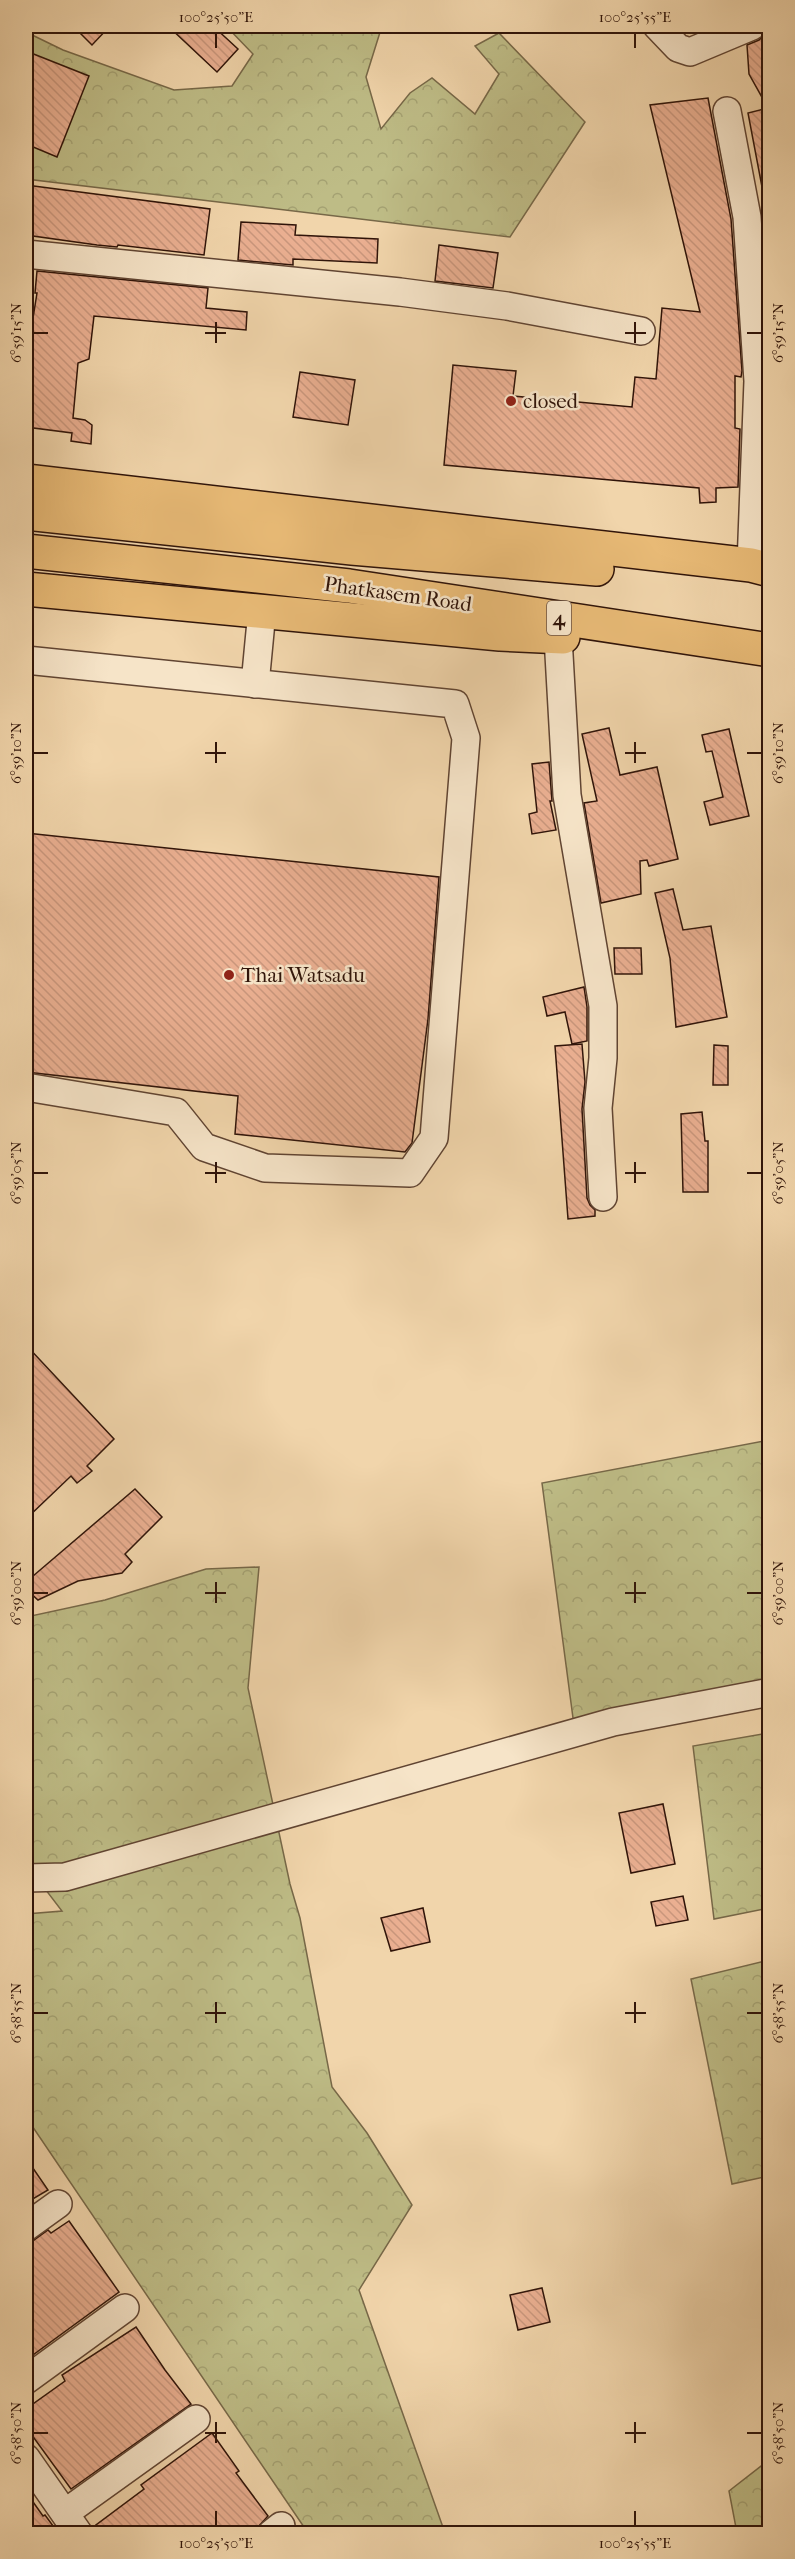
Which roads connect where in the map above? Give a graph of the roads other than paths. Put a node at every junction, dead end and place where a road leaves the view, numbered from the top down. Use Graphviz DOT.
graph roads {
  1 [pos="657,26"];
  2 [pos="752,26"];
  3 [pos="727,111"];
  4 [pos="758,215"];
  5 [pos="26,254"];
  6 [pos="641,331"];
  7 [pos="763,353"];
  8 [pos="26,481"];
  9 [pos="26,513"];
  10 [pos="26,551"];
  11 [pos="763,573"];
  12 [pos="26,589"];
  13 [pos="262,611"];
  14 [pos="558,637"];
  15 [pos="757,649"];
  16 [pos="26,660"];
  17 [pos="255,684"];
  18 [pos="26,1087"];
  19 [pos="603,1197"];
  20 [pos="770,1692"];
  21 [pos="26,1878"];
  22 [pos="58,2204"];
  23 [pos="26,2227"];
  24 [pos="125,2308"];
  25 [pos="26,2380"];
  26 [pos="196,2419"];
  27 [pos="26,2458"];
  28 [pos="72,2523"];
  1 -- 2 [label="street"];
  3 -- 4 [label="street"];
  4 -- 7 [label="street"];
  5 -- 6 [label="street"];
  7 -- 11 [label="street"];
  8 -- 11 [label="highway"];
  9 -- 11 [label="highway, Phatkasem Road"];
  10 -- 15 [label="highway, Phatkasem Road / 4"];
  12 -- 13 [label="highway"];
  13 -- 14 [label="highway"];
  13 -- 17 [label="street"];
  14 -- 15 [label="highway"];
  14 -- 19 [label="street"];
  16 -- 17 [label="street"];
  17 -- 18 [label="street"];
  20 -- 21 [label="street"];
  22 -- 23 [label="street"];
  24 -- 25 [label="street"];
  26 -- 28 [label="street"];
  27 -- 28 [label="street"];
}
